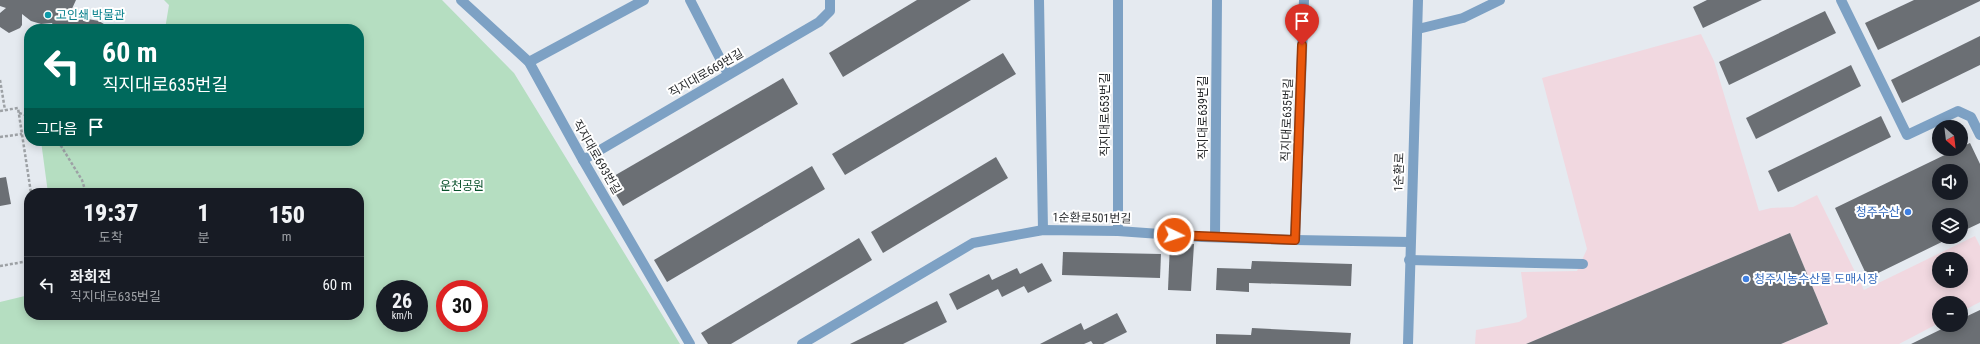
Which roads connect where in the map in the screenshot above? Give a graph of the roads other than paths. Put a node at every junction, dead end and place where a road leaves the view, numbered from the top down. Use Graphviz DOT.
graph roads {
  1 [pos="461,0"];
  2 [pos="644,0"];
  3 [pos="690,0"];
  4 [pos="830,0"];
  5 [pos="1039,0"];
  6 [pos="1118,0"];
  7 [pos="1217,0"];
  8 [pos="1304,0"];
  9 [pos="1418,0"];
  10 [pos="1500,0"];
  11 [pos="1840,0"];
  12 [pos="1418,28"];
  13 [pos="529,62"];
  14 [pos="728,74"];
  15 [pos="1980,135"];
  16 [pos="583,160"];
  17 [pos="1043,230"];
  18 [pos="1118,231"];
  19 [pos="1215,237"];
  20 [pos="1295,240"];
  21 [pos="1410,242"];
  22 [pos="1409,260"];
  23 [pos="1583,264"];
  24 [pos="690,344"];
  25 [pos="802,344"];
  26 [pos="1408,344"];
  1 -- 13 [label="street, 직지대로693번길"];
  2 -- 13 [label="street"];
  3 -- 14 [label="street"];
  4 -- 14 [label="street, 직지대로669번길"];
  5 -- 17 [label="street"];
  6 -- 18 [label="street, 직지대로653번길"];
  7 -- 19 [label="street, 직지대로639번길"];
  8 -- 20 [label="street, 직지대로635번길"];
  9 -- 12 [label="street, 1순환로"];
  10 -- 12 [label="street"];
  11 -- 15 [label="street"];
  12 -- 21 [label="street, 1순환로"];
  13 -- 16 [label="street, 직지대로693번길"];
  14 -- 16 [label="street, 직지대로669번길"];
  16 -- 24 [label="street, 직지대로693번길"];
  17 -- 18 [label="street, 1순환로501번길"];
  17 -- 25 [label="street, 1순환로501번길"];
  18 -- 19 [label="street, 1순환로501번길"];
  19 -- 20 [label="street, 1순환로501번길"];
  20 -- 21 [label="street, 1순환로501번길"];
  21 -- 22 [label="street, 1순환로"];
  22 -- 23 [label="street"];
  22 -- 26 [label="street, 1순환로"];
}
